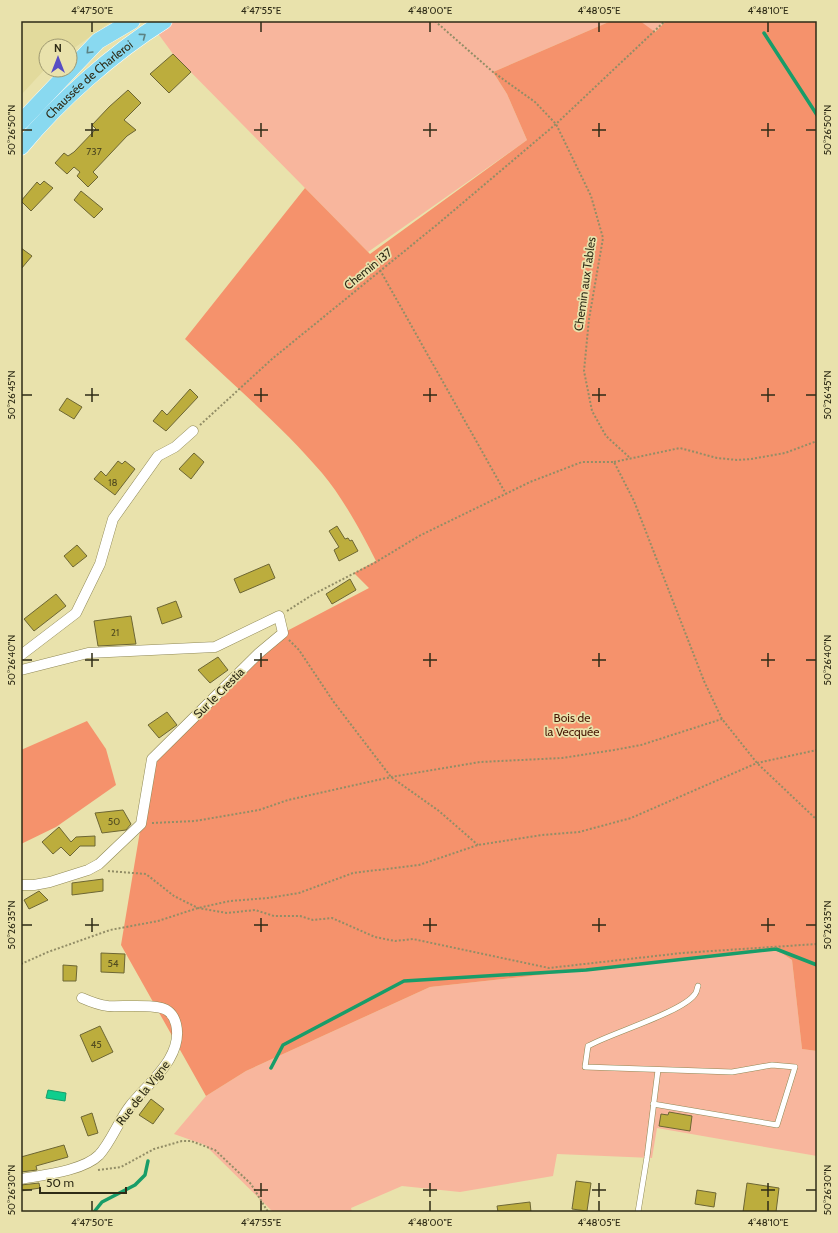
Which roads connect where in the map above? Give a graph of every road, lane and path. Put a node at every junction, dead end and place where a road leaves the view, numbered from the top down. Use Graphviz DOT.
graph roads {
  1 [pos="132,21"];
  2 [pos="164,21"];
  3 [pos="435,21"];
  4 [pos="665,21"];
  5 [pos="21,122"];
  6 [pos="556,124"];
  7 [pos="21,147"];
  8 [pos="380,270"];
  9 [pos="193,431"];
  10 [pos="817,441"];
  11 [pos="629,458"];
  12 [pos="614,462"];
  13 [pos="506,494"];
  14 [pos="279,616"];
  15 [pos="283,633"];
  16 [pos="21,655"];
  17 [pos="21,670"];
  18 [pos="722,719"];
  19 [pos="817,750"];
  20 [pos="757,763"];
  21 [pos="391,777"];
  22 [pos="817,820"];
  23 [pos="141,824"];
  24 [pos="478,845"];
  25 [pos="99,864"];
  26 [pos="21,885"];
  27 [pos="198,908"];
  28 [pos="817,944"];
  29 [pos="21,964"];
  30 [pos="698,986"];
  31 [pos="82,998"];
  32 [pos="658,1070"];
  33 [pos="653,1104"];
  34 [pos="95,1170"];
  35 [pos="21,1179"];
  36 [pos="268,1212"];
  37 [pos="638,1212"];
  1 -- 5 [label="main road, Chaussée de Charleroi, one-way"];
  7 -- 2 [label="main road, Chaussée de Charleroi, one-way"];
  3 -- 6 [label="path, Chemin aux Tables"];
  4 -- 6 [label="path, Chemin i37"];
  6 -- 8 [label="path, Chemin i37"];
  6 -- 11 [label="path, Chemin aux Tables"];
  8 -- 9 [label="path, Chemin i37"];
  8 -- 13 [label="path"];
  9 -- 16 [label="street"];
  10 -- 11 [label="path"];
  11 -- 12 [label="path"];
  12 -- 13 [label="path"];
  12 -- 18 [label="path"];
  13 -- 14 [label="path"];
  14 -- 15 [label="street"];
  14 -- 17 [label="street"];
  15 -- 21 [label="path"];
  15 -- 23 [label="street, Sur le Crestia"];
  18 -- 20 [label="path"];
  18 -- 21 [label="path"];
  19 -- 20 [label="path"];
  20 -- 22 [label="path"];
  20 -- 24 [label="path"];
  21 -- 23 [label="path"];
  21 -- 24 [label="path"];
  23 -- 25 [label="street"];
  24 -- 27 [label="path"];
  25 -- 26 [label="street"];
  25 -- 27 [label="path"];
  27 -- 28 [label="path"];
  27 -- 29 [label="path"];
  30 -- 32 [label="lane"];
  31 -- 35 [label="street, Rue de la Vigne"];
  32 -- 33 [label="lane"];
  32 -- 33 [label="lane"];
  33 -- 37 [label="lane"];
  34 -- 36 [label="path"];
}
